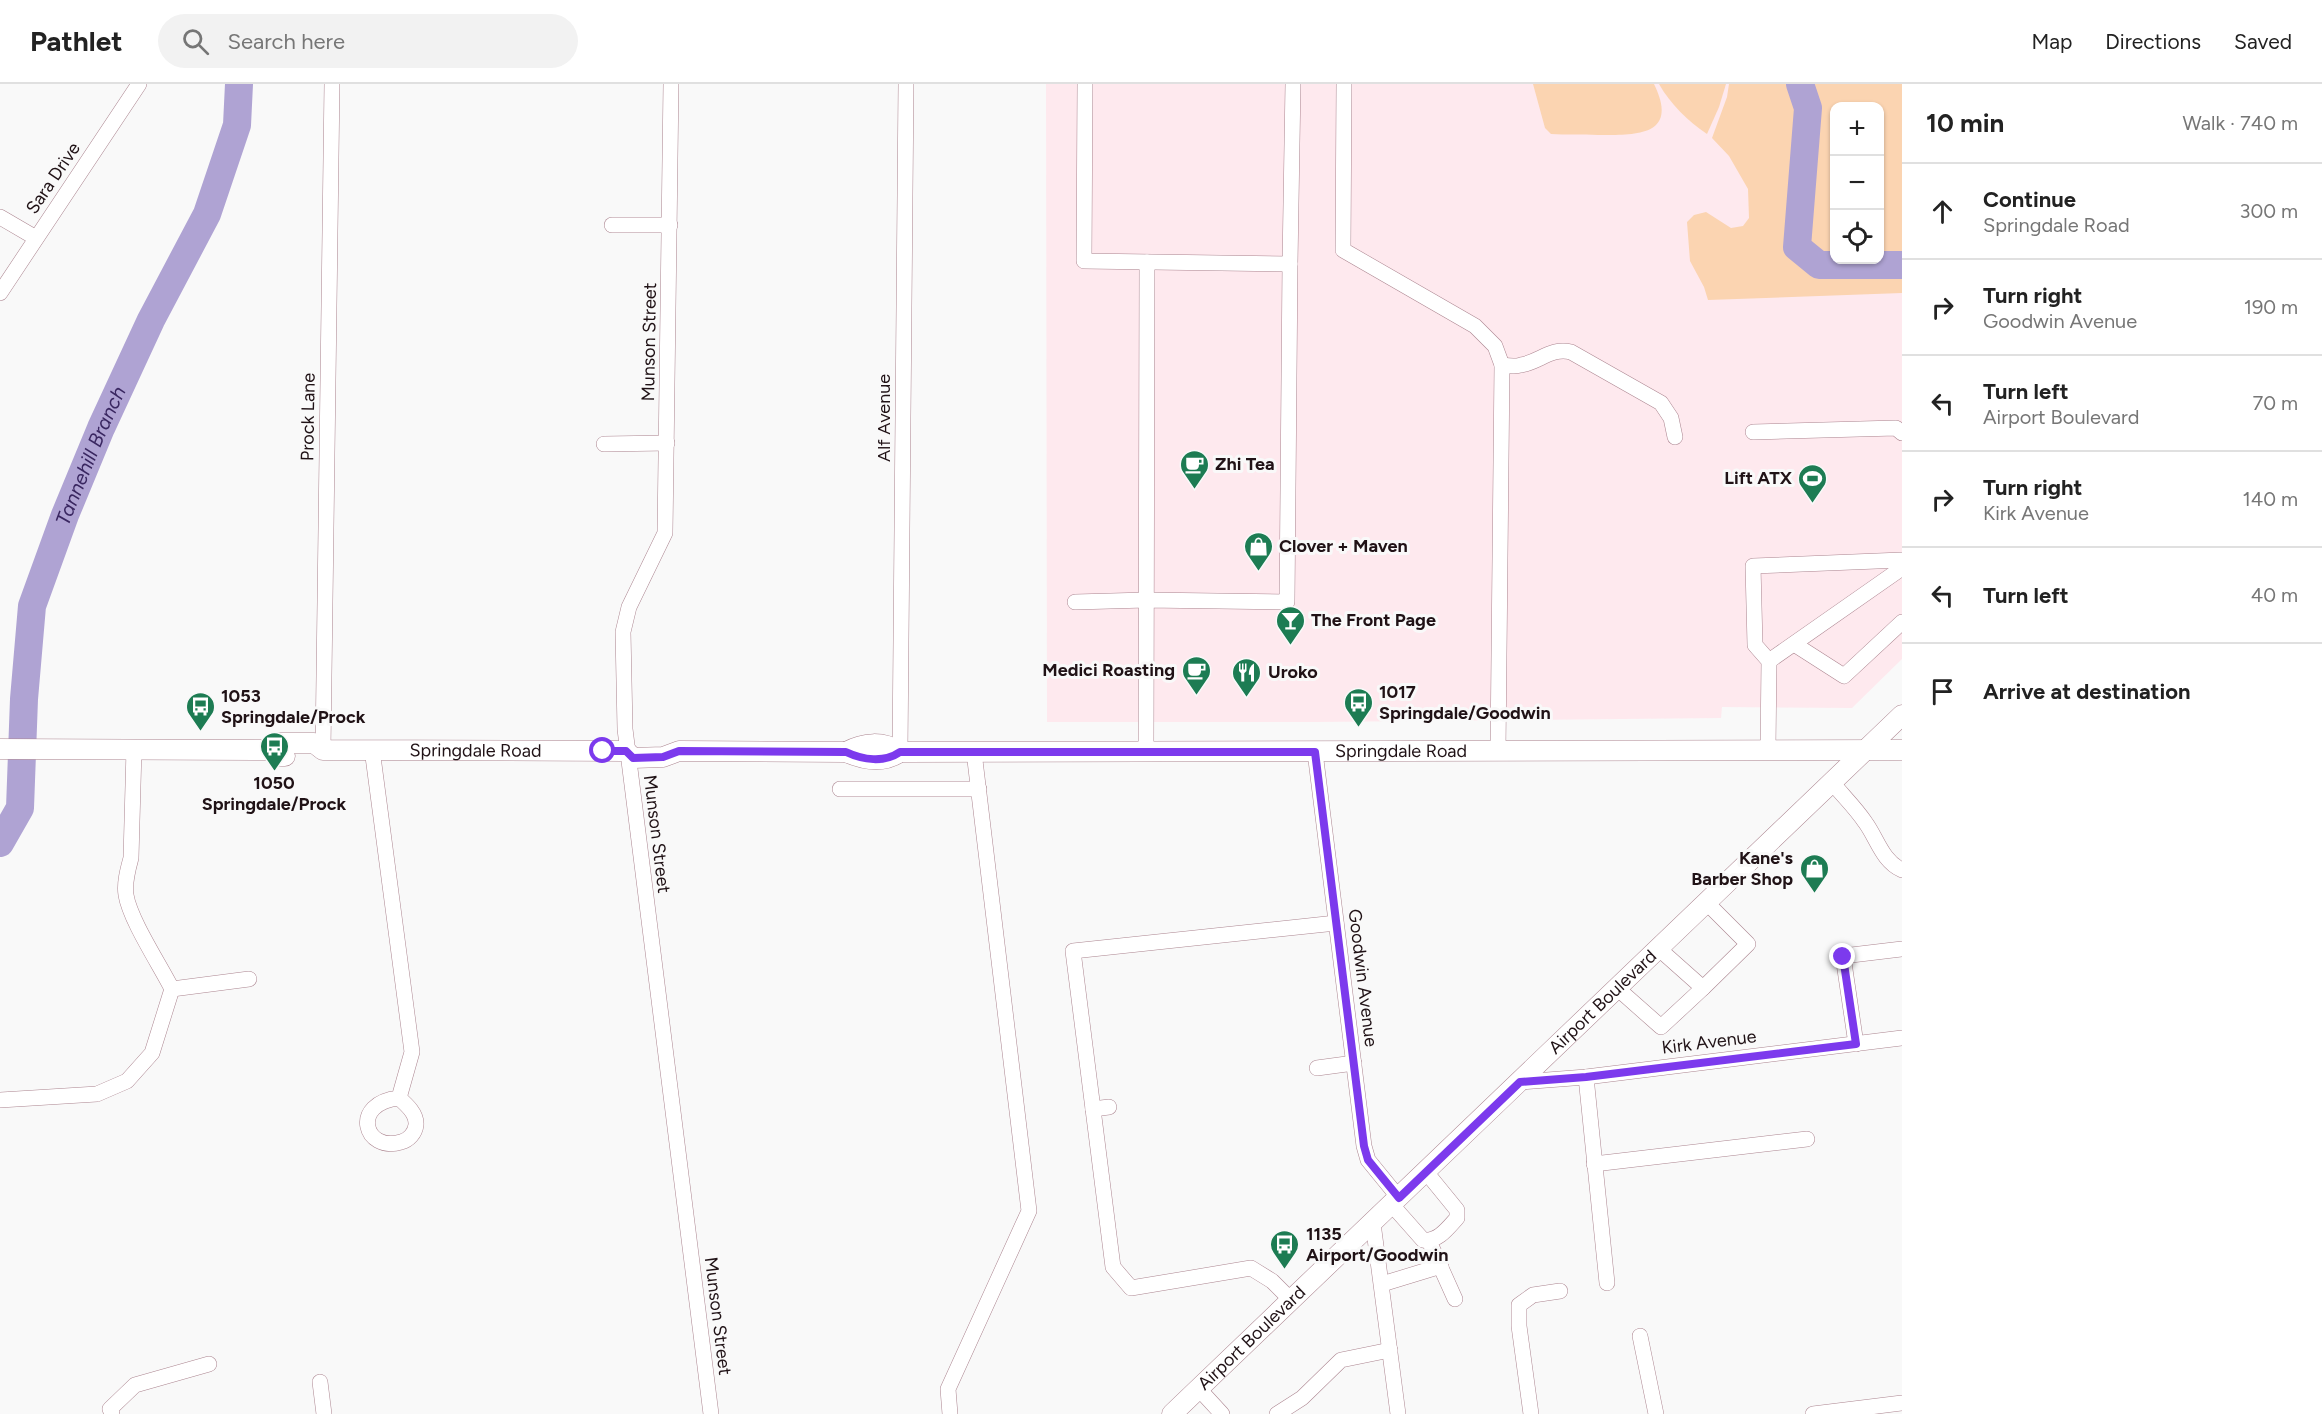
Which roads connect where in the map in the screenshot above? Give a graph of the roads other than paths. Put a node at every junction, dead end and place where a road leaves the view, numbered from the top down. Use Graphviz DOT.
graph roads {
  1 [pos="139,84"];
  2 [pos="332,84"];
  3 [pos="671,84"];
  4 [pos="906,84"];
  5 [pos="1086,84"];
  6 [pos="1293,84"];
  7 [pos="1344,84"];
  8 [pos="0,217"];
  9 [pos="612,225"];
  10 [pos="670,225"];
  11 [pos="36,238"];
  12 [pos="1147,262"];
  13 [pos="1290,264"];
  14 [pos="0,293"];
  15 [pos="1502,365"];
  16 [pos="1753,432"];
  17 [pos="1902,433"];
  18 [pos="1675,436"];
  19 [pos="667,443"];
  20 [pos="604,444"];
  21 [pos="1902,560"];
  22 [pos="1902,568"];
  23 [pos="1146,600"];
  24 [pos="1075,602"];
  25 [pos="1902,622"];
  26 [pos="1794,644"];
  27 [pos="1769,661"];
  28 [pos="1902,716"];
  29 [pos="1865,748"];
  30 [pos="0,749"];
  31 [pos="134,749"];
  32 [pos="372,749"];
  33 [pos="1768,749"];
  34 [pos="323,750"];
  35 [pos="1902,750"];
  36 [pos="626,751"];
  37 [pos="900,752"];
  38 [pos="974,752"];
  39 [pos="1146,752"];
  40 [pos="1315,752"];
  41 [pos="1498,752"];
  42 [pos="1831,782"];
  43 [pos="840,789"];
  44 [pos="979,789"];
  45 [pos="1902,870"];
  46 [pos="1706,902"];
  47 [pos="1336,923"];
  48 [pos="1658,948"];
  49 [pos="1902,949"];
  50 [pos="249,979"];
  51 [pos="1617,988"];
  52 [pos="1703,988"];
  53 [pos="172,989"];
  54 [pos="1902,1038"];
  55 [pos="1856,1044"];
  56 [pos="1354,1063"];
  57 [pos="1317,1068"];
  58 [pos="1586,1077"];
  59 [pos="1520,1082"];
  60 [pos="399,1098"];
  61 [pos="0,1100"];
  62 [pos="1807,1139"];
  63 [pos="1594,1164"];
  64 [pos="1426,1172"];
  65 [pos="1395,1202"];
  66 [pos="1373,1222"];
  67 [pos="1429,1241"];
  68 [pos="1441,1266"];
  69 [pos="1607,1283"];
  70 [pos="1382,1284"];
  71 [pos="1560,1291"];
  72 [pos="1455,1299"];
  73 [pos="1291,1300"];
  74 [pos="1640,1336"];
  75 [pos="1390,1350"];
  76 [pos="209,1364"];
  77 [pos="320,1382"];
  78 [pos="1199,1389"];
  79 [pos="1902,1403"];
  80 [pos="111,1411"];
  81 [pos="324,1414"];
  82 [pos="711,1414"];
  83 [pos="950,1414"];
  84 [pos="1172,1414"];
  85 [pos="1222,1414"];
  86 [pos="1277,1414"];
  87 [pos="1398,1414"];
  88 [pos="1531,1414"];
  89 [pos="1656,1414"];
  90 [pos="1815,1414"];
  1 -- 11 [label="street, Sara Drive"];
  2 -- 34 [label="street, Prock Lane"];
  3 -- 10 [label="street, Munson Street"];
  4 -- 37 [label="street, Alf Avenue"];
  5 -- 12 [label="street"];
  6 -- 13 [label="street"];
  7 -- 15 [label="street"];
  8 -- 11 [label="street"];
  9 -- 10 [label="street"];
  10 -- 19 [label="street, Munson Street"];
  11 -- 14 [label="street, Sara Drive"];
  12 -- 13 [label="street"];
  12 -- 23 [label="street"];
  13 -- 23 [label="street"];
  15 -- 18 [label="street"];
  15 -- 41 [label="street"];
  16 -- 17 [label="street"];
  19 -- 20 [label="street"];
  19 -- 36 [label="street, Munson Street"];
  21 -- 27 [label="street"];
  22 -- 26 [label="street"];
  23 -- 24 [label="street"];
  23 -- 39 [label="street"];
  25 -- 26 [label="street"];
  26 -- 27 [label="street"];
  27 -- 33 [label="street"];
  28 -- 29 [label="main road, Airport Boulevard"];
  29 -- 33 [label="main road, Springdale Road"];
  29 -- 35 [label="main road, Springdale Road"];
  29 -- 42 [label="main road, Airport Boulevard"];
  30 -- 31 [label="main road, Springdale Road"];
  31 -- 34 [label="main road, Springdale Road"];
  31 -- 53 [label="street"];
  32 -- 34 [label="main road, Springdale Road"];
  32 -- 36 [label="main road, Springdale Road"];
  32 -- 60 [label="street"];
  33 -- 41 [label="main road, Springdale Road"];
  36 -- 37 [label="main road, Springdale Road"];
  36 -- 82 [label="street, Munson Street"];
  37 -- 38 [label="main road, Springdale Road"];
  38 -- 39 [label="main road, Springdale Road"];
  38 -- 44 [label="street"];
  39 -- 40 [label="main road, Springdale Road"];
  40 -- 41 [label="main road, Springdale Road"];
  40 -- 47 [label="street, Goodwin Avenue"];
  42 -- 45 [label="street"];
  42 -- 46 [label="main road, Airport Boulevard"];
  43 -- 44 [label="street"];
  44 -- 83 [label="street"];
  46 -- 48 [label="main road, Airport Boulevard"];
  46 -- 52 [label="street"];
  47 -- 56 [label="street, Goodwin Avenue"];
  47 -- 73 [label="street"];
  48 -- 51 [label="main road, Airport Boulevard"];
  48 -- 52 [label="street"];
  49 -- 55 [label="street"];
  50 -- 53 [label="street"];
  51 -- 52 [label="street"];
  51 -- 59 [label="main road, Airport Boulevard"];
  53 -- 61 [label="street"];
  54 -- 55 [label="street, Kirk Avenue"];
  55 -- 58 [label="street, Kirk Avenue"];
  56 -- 57 [label="street"];
  56 -- 65 [label="street, Goodwin Avenue"];
  58 -- 59 [label="street, Kirk Avenue"];
  58 -- 63 [label="street"];
  59 -- 64 [label="main road, Airport Boulevard"];
  62 -- 63 [label="street"];
  63 -- 69 [label="street"];
  64 -- 65 [label="main road, Airport Boulevard"];
  64 -- 67 [label="street"];
  65 -- 66 [label="main road, Airport Boulevard"];
  65 -- 67 [label="street, Goodwin Avenue"];
  66 -- 70 [label="street"];
  66 -- 73 [label="main road, Airport Boulevard"];
  67 -- 68 [label="street"];
  68 -- 70 [label="street"];
  68 -- 72 [label="street"];
  70 -- 75 [label="street"];
  71 -- 88 [label="street"];
  73 -- 78 [label="main road, Airport Boulevard"];
  74 -- 89 [label="street"];
  75 -- 86 [label="street"];
  75 -- 87 [label="street"];
  76 -- 80 [label="street"];
  77 -- 81 [label="street"];
  78 -- 84 [label="main road, Airport Boulevard"];
  78 -- 85 [label="street"];
  79 -- 90 [label="street"];
}
